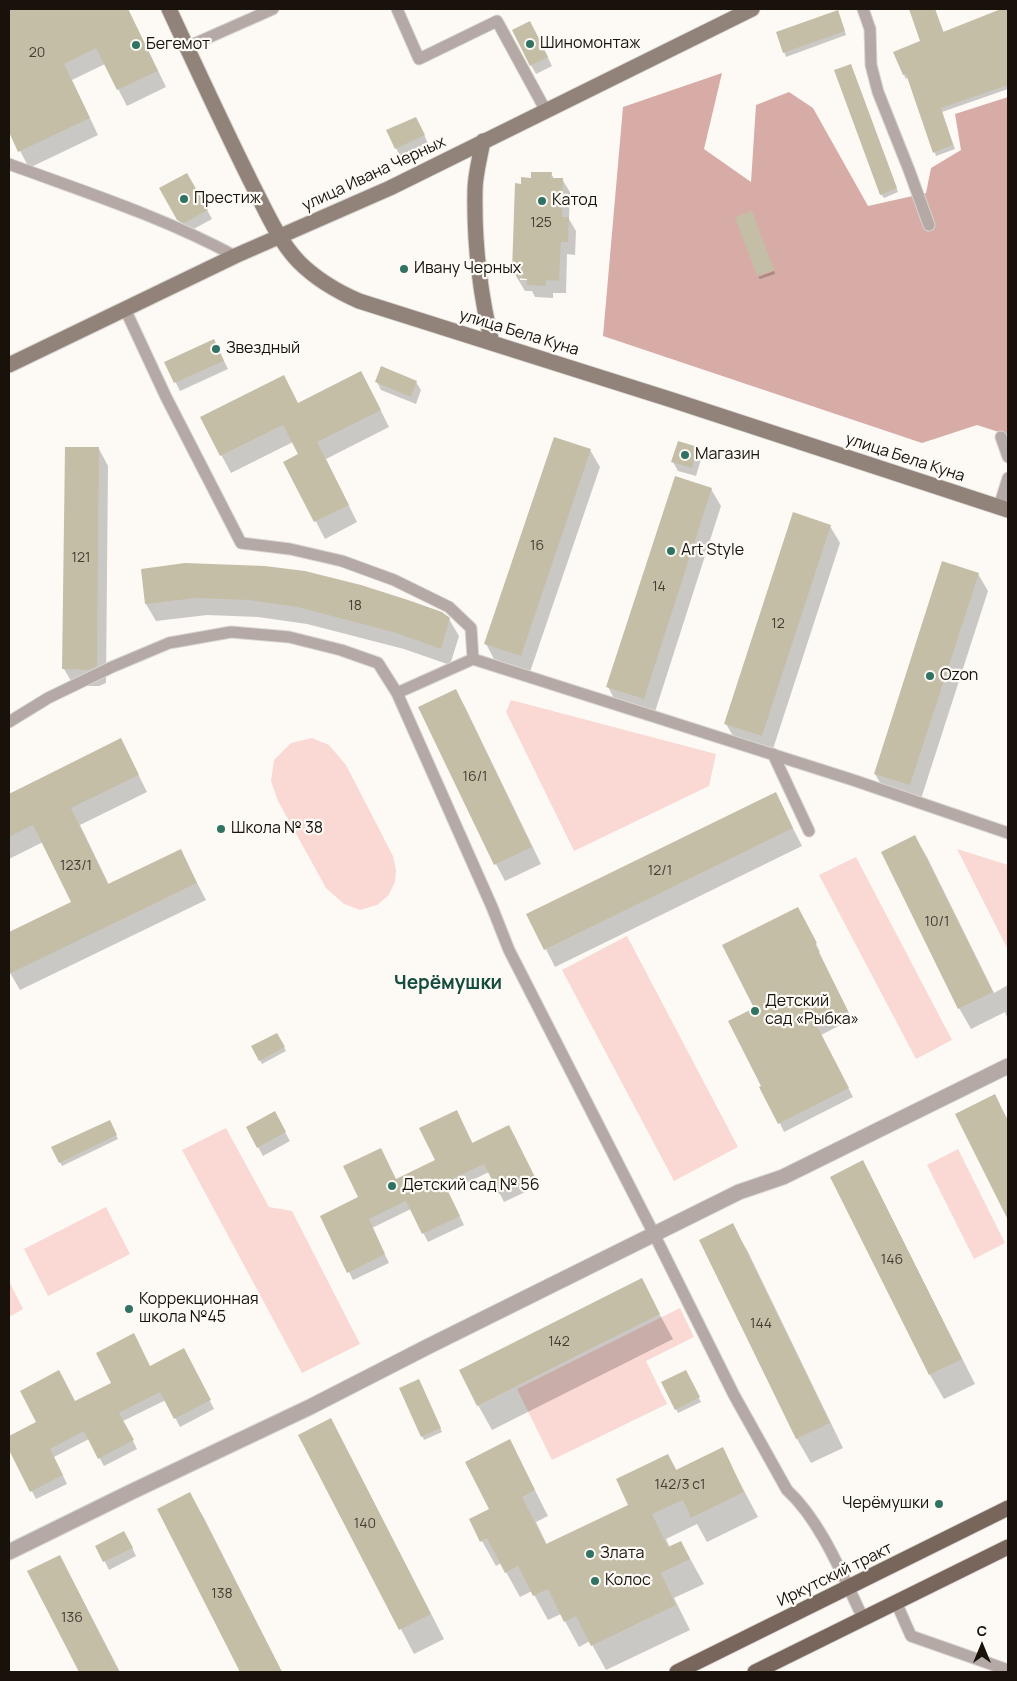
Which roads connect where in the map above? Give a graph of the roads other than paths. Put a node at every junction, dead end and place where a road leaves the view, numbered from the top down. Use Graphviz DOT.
graph roads {
  1 [pos="169,9"];
  2 [pos="273,9"];
  3 [pos="397,9"];
  4 [pos="752,9"];
  5 [pos="863,9"];
  6 [pos="187,47"];
  7 [pos="546,111"];
  8 [pos="483,141"];
  9 [pos="9,164"];
  10 [pos="929,225"];
  11 [pos="280,237"];
  12 [pos="235,256"];
  13 [pos="125,309"];
  14 [pos="492,344"];
  15 [pos="9,365"];
  16 [pos="1001,437"];
  17 [pos="1008,457"];
  18 [pos="1008,478"];
  19 [pos="1004,508"];
  20 [pos="473,659"];
  21 [pos="397,693"];
  22 [pos="9,722"];
  23 [pos="773,754"];
  24 [pos="809,831"];
  25 [pos="1008,833"];
  26 [pos="1008,1066"];
  27 [pos="654,1234"];
  28 [pos="1008,1508"];
  29 [pos="1008,1546"];
  30 [pos="9,1552"];
  31 [pos="848,1588"];
  32 [pos="896,1602"];
  33 [pos="864,1618"];
  34 [pos="1008,1670"];
  35 [pos="677,1672"];
  36 [pos="755,1672"];
  1 -- 6 [label="street, улица Бела Куна"];
  2 -- 6 [label="lane"];
  3 -- 7 [label="lane"];
  4 -- 7 [label="street, улица Ивана Черных"];
  5 -- 10 [label="lane"];
  6 -- 11 [label="street, улица Бела Куна"];
  7 -- 8 [label="street, улица Ивана Черных"];
  8 -- 11 [label="street, улица Ивана Черных"];
  8 -- 14 [label="street"];
  9 -- 12 [label="lane"];
  11 -- 12 [label="street, улица Ивана Черных"];
  11 -- 14 [label="street, улица Бела Куна"];
  12 -- 13 [label="street, улица Ивана Черных"];
  13 -- 15 [label="street, улица Ивана Черных"];
  13 -- 20 [label="lane"];
  14 -- 19 [label="street, улица Бела Куна"];
  16 -- 17 [label="lane"];
  18 -- 19 [label="lane"];
  20 -- 21 [label="lane"];
  20 -- 23 [label="lane"];
  21 -- 22 [label="lane"];
  21 -- 27 [label="lane"];
  23 -- 24 [label="lane"];
  23 -- 25 [label="lane"];
  26 -- 27 [label="street"];
  27 -- 30 [label="street"];
  27 -- 31 [label="lane"];
  28 -- 31 [label="main road, Иркутский тракт"];
  29 -- 32 [label="main road"];
  31 -- 33 [label="lane"];
  31 -- 35 [label="main road, Иркутский тракт"];
  32 -- 33 [label="main road"];
  32 -- 34 [label="lane"];
  33 -- 36 [label="main road"];
}
